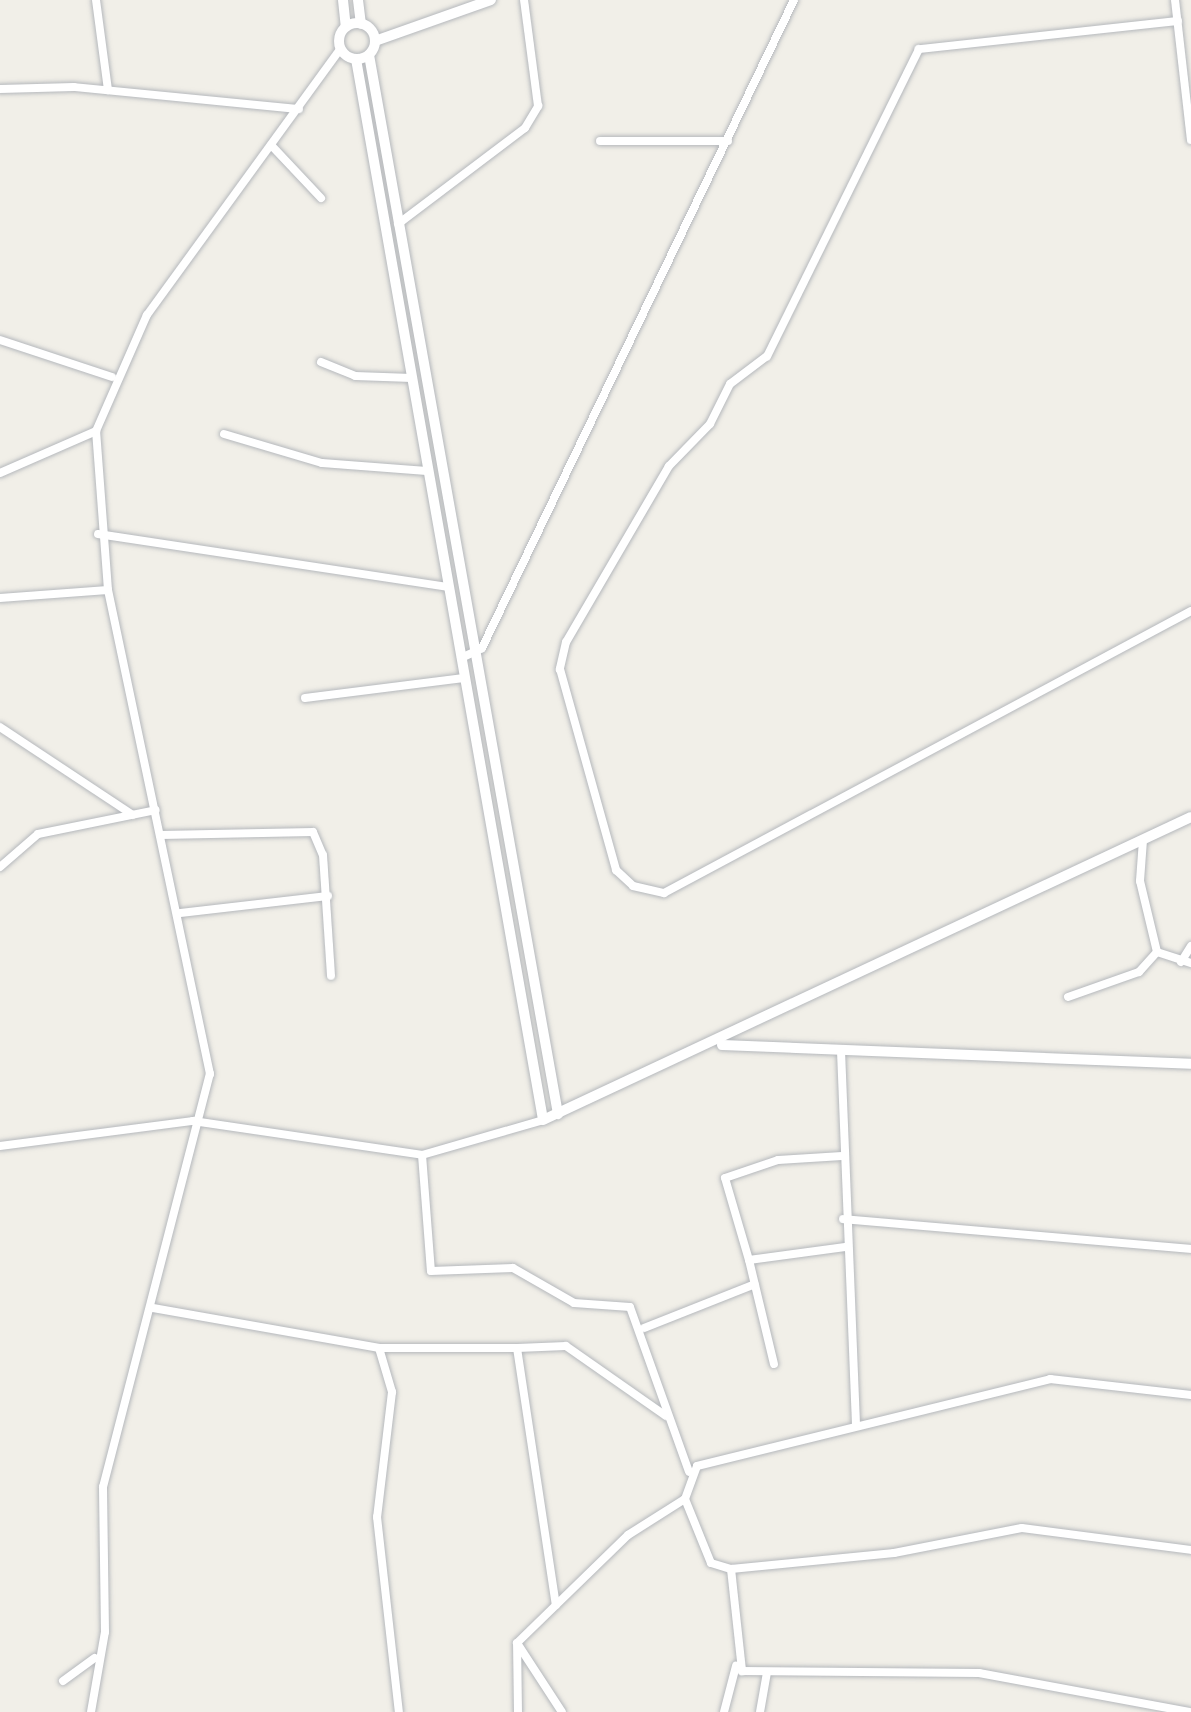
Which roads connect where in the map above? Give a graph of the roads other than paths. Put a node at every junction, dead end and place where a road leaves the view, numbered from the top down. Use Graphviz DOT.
graph roads {
  1 [pos="96,0"];
  2 [pos="343,0"];
  3 [pos="358,0"];
  4 [pos="491,0"];
  5 [pos="524,0"];
  6 [pos="794,0"];
  7 [pos="1175,0"];
  8 [pos="1178,21"];
  9 [pos="361,24"];
  10 [pos="346,27"];
  11 [pos="375,41"];
  12 [pos="340,49"];
  13 [pos="369,54"];
  14 [pos="356,59"];
  15 [pos="0,90"];
  16 [pos="108,90"];
  17 [pos="300,109"];
  18 [pos="1191,140"];
  19 [pos="600,141"];
  20 [pos="728,141"];
  21 [pos="271,145"];
  22 [pos="320,198"];
  23 [pos="398,224"];
  24 [pos="0,340"];
  25 [pos="321,362"];
  26 [pos="112,377"];
  27 [pos="412,378"];
  28 [pos="96,431"];
  29 [pos="224,434"];
  30 [pos="427,471"];
  31 [pos="0,473"];
  32 [pos="98,534"];
  33 [pos="448,587"];
  34 [pos="108,590"];
  35 [pos="0,598"];
  36 [pos="1191,612"];
  37 [pos="474,654"];
  38 [pos="461,658"];
  39 [pos="464,678"];
  40 [pos="305,698"];
  41 [pos="0,727"];
  42 [pos="156,810"];
  43 [pos="133,815"];
  44 [pos="1191,817"];
  45 [pos="161,835"];
  46 [pos="1144,840"];
  47 [pos="0,867"];
  48 [pos="328,896"];
  49 [pos="180,914"];
  50 [pos="1191,946"];
  51 [pos="1157,952"];
  52 [pos="1186,963"];
  53 [pos="331,976"];
  54 [pos="1068,997"];
  55 [pos="718,1044"];
  56 [pos="840,1051"];
  57 [pos="1191,1064"];
  58 [pos="558,1114"];
  59 [pos="192,1120"];
  60 [pos="543,1120"];
  61 [pos="0,1146"];
  62 [pos="422,1155"];
  63 [pos="842,1156"];
  64 [pos="843,1219"];
  65 [pos="845,1248"];
  66 [pos="1191,1250"];
  67 [pos="749,1260"];
  68 [pos="755,1284"];
  69 [pos="153,1308"];
  70 [pos="644,1328"];
  71 [pos="379,1348"];
  72 [pos="516,1348"];
  73 [pos="774,1364"];
  74 [pos="1191,1395"];
  75 [pos="666,1416"];
  76 [pos="856,1424"];
  77 [pos="688,1472"];
  78 [pos="685,1499"];
  79 [pos="1191,1550"];
  80 [pos="731,1569"];
  81 [pos="556,1606"];
  82 [pos="517,1643"];
  83 [pos="96,1658"];
  84 [pos="736,1666"];
  85 [pos="767,1673"];
  86 [pos="64,1681"];
  87 [pos="91,1712"];
  88 [pos="400,1712"];
  89 [pos="518,1712"];
  90 [pos="562,1712"];
  91 [pos="724,1712"];
  92 [pos="760,1712"];
  93 [pos="1189,1712"];
  1 -- 16 [label="street"];
  2 -- 10 [label="street"];
  3 -- 9 [label="street"];
  4 -- 11 [label="street"];
  5 -- 23 [label="street"];
  6 -- 20 [label="street"];
  7 -- 8 [label="street"];
  8 -- 18 [label="street"];
  8 -- 36 [label="street"];
  9 -- 10 [label="street"];
  9 -- 11 [label="street"];
  10 -- 12 [label="street"];
  11 -- 13 [label="street"];
  12 -- 14 [label="street"];
  12 -- 17 [label="street"];
  13 -- 14 [label="street"];
  13 -- 23 [label="street"];
  14 -- 27 [label="street"];
  15 -- 16 [label="street"];
  16 -- 17 [label="street"];
  17 -- 21 [label="street"];
  19 -- 20 [label="street"];
  20 -- 37 [label="street"];
  21 -- 22 [label="street"];
  21 -- 26 [label="street"];
  23 -- 37 [label="street"];
  24 -- 26 [label="street"];
  25 -- 27 [label="street"];
  26 -- 28 [label="street"];
  27 -- 30 [label="street"];
  28 -- 31 [label="street"];
  28 -- 32 [label="street"];
  29 -- 30 [label="street"];
  30 -- 33 [label="street"];
  32 -- 33 [label="street"];
  32 -- 34 [label="street"];
  33 -- 38 [label="street"];
  34 -- 35 [label="street"];
  34 -- 42 [label="street"];
  37 -- 38 [label="street"];
  37 -- 58 [label="street"];
  38 -- 39 [label="street"];
  39 -- 40 [label="street"];
  39 -- 60 [label="street"];
  41 -- 43 [label="street"];
  42 -- 43 [label="street"];
  42 -- 45 [label="street"];
  43 -- 47 [label="street"];
  44 -- 46 [label="street"];
  45 -- 48 [label="street"];
  45 -- 49 [label="street"];
  46 -- 51 [label="street"];
  46 -- 55 [label="street"];
  48 -- 49 [label="street"];
  48 -- 53 [label="street"];
  49 -- 59 [label="street"];
  50 -- 52 [label="street"];
  51 -- 52 [label="street"];
  51 -- 54 [label="street"];
  55 -- 56 [label="street"];
  55 -- 58 [label="street"];
  56 -- 57 [label="street"];
  56 -- 63 [label="street"];
  58 -- 60 [label="street"];
  59 -- 61 [label="street"];
  59 -- 62 [label="street"];
  59 -- 69 [label="street"];
  60 -- 62 [label="street"];
  62 -- 70 [label="street"];
  63 -- 64 [label="street"];
  63 -- 67 [label="street"];
  64 -- 65 [label="street"];
  64 -- 66 [label="street"];
  65 -- 67 [label="street"];
  65 -- 76 [label="street"];
  67 -- 68 [label="street"];
  68 -- 70 [label="street"];
  68 -- 73 [label="street"];
  69 -- 71 [label="street"];
  69 -- 83 [label="street"];
  70 -- 75 [label="street"];
  71 -- 72 [label="street"];
  71 -- 88 [label="street"];
  72 -- 75 [label="street"];
  72 -- 81 [label="street"];
  74 -- 76 [label="street"];
  75 -- 77 [label="street"];
  76 -- 77 [label="street"];
  77 -- 78 [label="street"];
  78 -- 80 [label="street"];
  78 -- 81 [label="street"];
  79 -- 80 [label="street"];
  80 -- 84 [label="street"];
  81 -- 82 [label="street"];
  82 -- 89 [label="street"];
  82 -- 90 [label="street"];
  83 -- 86 [label="street"];
  83 -- 87 [label="street"];
  84 -- 85 [label="street"];
  84 -- 91 [label="street"];
  85 -- 92 [label="street"];
  85 -- 93 [label="street"];
}
